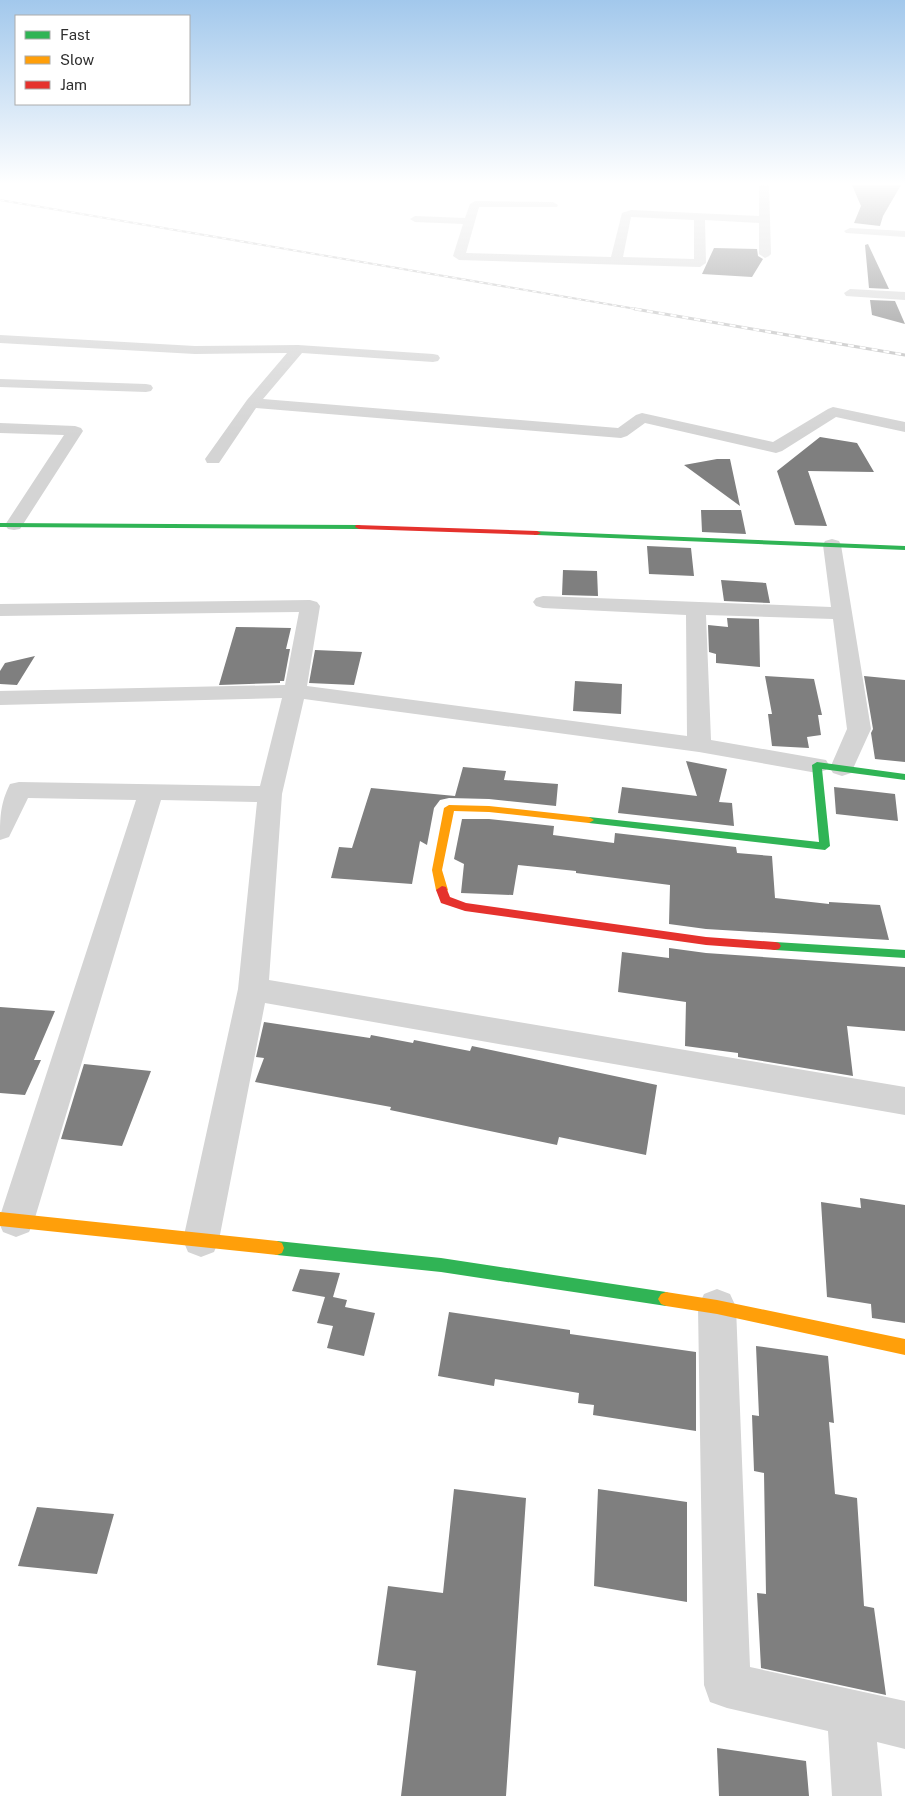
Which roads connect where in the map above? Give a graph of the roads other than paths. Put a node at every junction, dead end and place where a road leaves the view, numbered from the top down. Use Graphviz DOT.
graph roads {
  1 [pos="850,293"];
  2 [pos="905,296"];
  3 [pos="0,339"];
  4 [pos="298,349"];
  5 [pos="434,358"];
  6 [pos="0,383"];
  7 [pos="146,388"];
  8 [pos="252,402"];
  9 [pos="905,427"];
  10 [pos="0,428"];
  11 [pos="212,459"];
  12 [pos="7,525"];
  13 [pos="832,545"];
  14 [pos="905,548"];
  15 [pos="543,602"];
  16 [pos="696,609"];
  17 [pos="0,610"];
  18 [pos="842,613"];
  19 [pos="295,691"];
  20 [pos="0,698"];
  21 [pos="699,745"];
  22 [pos="817,765"];
  23 [pos="842,768"];
  24 [pos="905,777"];
  25 [pos="151,792"];
  26 [pos="270,794"];
  27 [pos="0,831"];
  28 [pos="905,954"];
  29 [pos="253,989"];
  30 [pos="905,1101"];
  31 [pos="8,1220"];
  32 [pos="202,1240"];
  33 [pos="717,1306"];
  34 [pos="905,1347"];
  35 [pos="850,1712"];
  36 [pos="905,1725"];
  37 [pos="857,1796"];
  1 -- 2 [label="street"];
  3 -- 4 [label="street"];
  4 -- 5 [label="street"];
  4 -- 8 [label="street"];
  6 -- 7 [label="street"];
  8 -- 9 [label="street"];
  8 -- 11 [label="street"];
  10 -- 12 [label="street"];
  12 -- 13 [label="street"];
  13 -- 14 [label="street"];
  13 -- 18 [label="street"];
  15 -- 16 [label="street"];
  16 -- 18 [label="street"];
  16 -- 21 [label="street"];
  17 -- 19 [label="street"];
  18 -- 23 [label="street"];
  19 -- 20 [label="street"];
  19 -- 21 [label="street"];
  19 -- 26 [label="street"];
  21 -- 22 [label="street"];
  22 -- 23 [label="street"];
  22 -- 28 [label="street"];
  23 -- 24 [label="street"];
  25 -- 26 [label="street"];
  25 -- 27 [label="street"];
  25 -- 31 [label="street"];
  26 -- 29 [label="street"];
  29 -- 30 [label="street"];
  29 -- 32 [label="street"];
  31 -- 32 [label="street"];
  32 -- 33 [label="street"];
  33 -- 34 [label="street"];
  33 -- 35 [label="street"];
  35 -- 36 [label="street"];
  35 -- 37 [label="street"];
}
